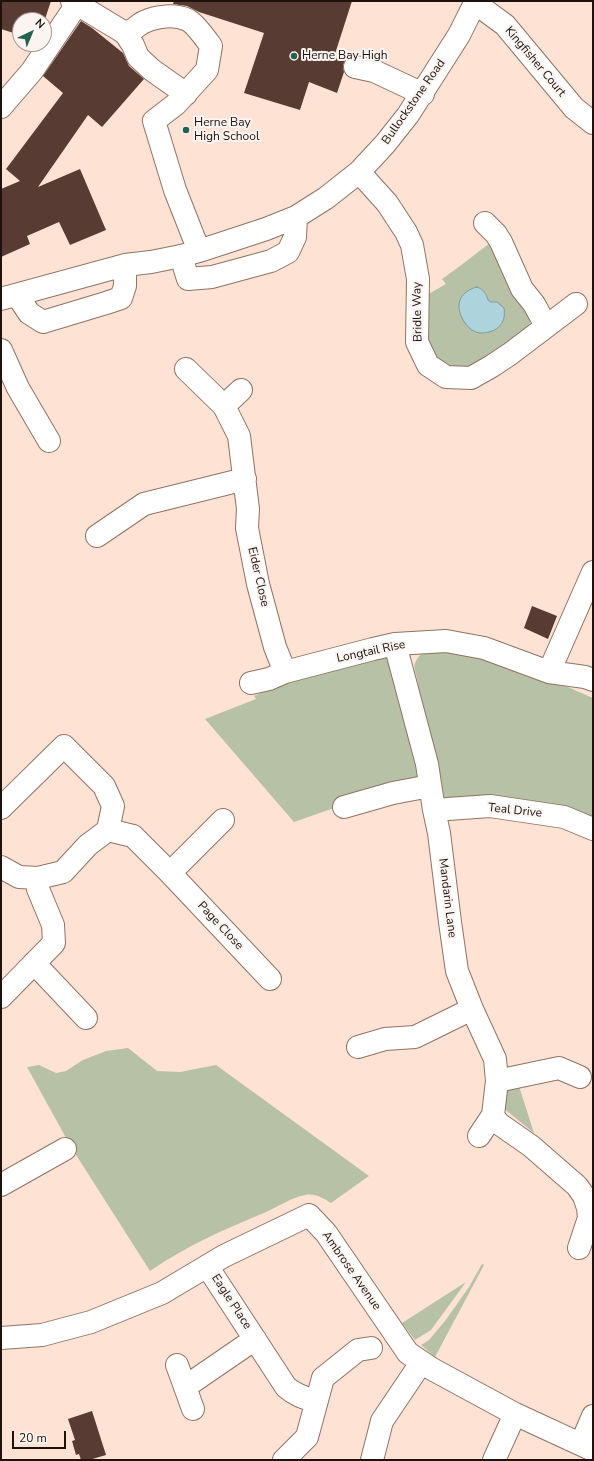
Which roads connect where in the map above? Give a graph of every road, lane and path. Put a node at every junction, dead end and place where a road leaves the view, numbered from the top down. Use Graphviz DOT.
graph roads {
  1 [pos="74,2"];
  2 [pos="475,2"];
  3 [pos="126,33"];
  4 [pos="355,67"];
  5 [pos="186,94"];
  6 [pos="423,94"];
  7 [pos="1,107"];
  8 [pos="593,123"];
  9 [pos="359,172"];
  10 [pos="296,216"];
  11 [pos="485,223"];
  12 [pos="190,253"];
  13 [pos="125,265"];
  14 [pos="9,297"];
  15 [pos="576,304"];
  16 [pos="546,326"];
  17 [pos="1,350"];
  18 [pos="186,369"];
  19 [pos="241,390"];
  20 [pos="224,406"];
  21 [pos="49,442"];
  22 [pos="245,479"];
  23 [pos="97,536"];
  24 [pos="593,572"];
  25 [pos="395,644"];
  26 [pos="285,672"];
  27 [pos="549,672"];
  28 [pos="589,679"];
  29 [pos="251,683"];
  30 [pos="430,786"];
  31 [pos="344,807"];
  32 [pos="1,808"];
  33 [pos="434,810"];
  34 [pos="224,820"];
  35 [pos="593,829"];
  36 [pos="108,830"];
  37 [pos="1,867"];
  38 [pos="170,873"];
  39 [pos="38,878"];
  40 [pos="34,963"];
  41 [pos="270,979"];
  42 [pos="1,997"];
  43 [pos="472,1009"];
  44 [pos="86,1018"];
  45 [pos="358,1047"];
  46 [pos="580,1076"];
  47 [pos="496,1081"];
  48 [pos="493,1115"];
  49 [pos="478,1136"];
  50 [pos="65,1150"];
  51 [pos="1,1185"];
  52 [pos="579,1248"];
  53 [pos="207,1266"];
  54 [pos="1,1338"];
  55 [pos="255,1339"];
  56 [pos="371,1348"];
  57 [pos="421,1363"];
  58 [pos="177,1365"];
  59 [pos="185,1387"];
  60 [pos="316,1401"];
  61 [pos="193,1409"];
  62 [pos="515,1414"];
  63 [pos="593,1416"];
  64 [pos="587,1447"];
  65 [pos="284,1460"];
  66 [pos="372,1460"];
  67 [pos="494,1460"];
  1 -- 3 [label="street"];
  1 -- 7 [label="street"];
  2 -- 6 [label="street, Bullockstone Road"];
  2 -- 8 [label="street, Kingfisher Court"];
  3 -- 5 [label="street"];
  3 -- 5 [label="street"];
  4 -- 6 [label="street"];
  5 -- 12 [label="street"];
  6 -- 9 [label="street, Bullockstone Road"];
  9 -- 10 [label="street, Bullockstone Road"];
  9 -- 16 [label="street, Bridle Way"];
  10 -- 12 [label="street, Bullockstone Road"];
  10 -- 12 [label="street"];
  11 -- 16 [label="street"];
  12 -- 13 [label="street, Bullockstone Road"];
  13 -- 14 [label="street, Bullockstone Road"];
  13 -- 14 [label="street, Bullockstone Road"];
  15 -- 16 [label="street, Bridle Way"];
  17 -- 21 [label="street"];
  18 -- 20 [label="street, Eider Close"];
  19 -- 20 [label="street"];
  20 -- 22 [label="street, Eider Close"];
  22 -- 23 [label="street"];
  22 -- 26 [label="street, Eider Close"];
  24 -- 27 [label="street"];
  25 -- 26 [label="street, Longtail Rise"];
  25 -- 27 [label="street, Longtail Rise"];
  25 -- 30 [label="street, Mandarin Lane"];
  26 -- 29 [label="street, Longtail Rise"];
  27 -- 28 [label="street, Longtail Rise"];
  30 -- 31 [label="street"];
  30 -- 33 [label="street, Mandarin Lane"];
  32 -- 36 [label="street"];
  33 -- 35 [label="street, Teal Drive"];
  33 -- 43 [label="street, Mandarin Lane"];
  34 -- 38 [label="street"];
  36 -- 38 [label="street, Page Close"];
  36 -- 39 [label="street"];
  37 -- 39 [label="street"];
  38 -- 41 [label="street, Page Close"];
  39 -- 40 [label="street"];
  40 -- 42 [label="street"];
  40 -- 44 [label="street"];
  43 -- 45 [label="street"];
  43 -- 47 [label="street, Mandarin Lane"];
  46 -- 47 [label="street"];
  47 -- 48 [label="street, Mandarin Lane"];
  48 -- 49 [label="street"];
  48 -- 52 [label="street"];
  50 -- 51 [label="street"];
  53 -- 54 [label="street, Ambrose Avenue"];
  53 -- 55 [label="street, Eagle Place"];
  53 -- 57 [label="street, Ambrose Avenue"];
  55 -- 59 [label="street, Eagle Place"];
  55 -- 60 [label="street, Eagle Place"];
  56 -- 60 [label="street"];
  57 -- 62 [label="street, Ambrose Avenue"];
  57 -- 66 [label="street"];
  58 -- 59 [label="street"];
  59 -- 61 [label="street"];
  60 -- 65 [label="street"];
  62 -- 64 [label="street, Ambrose Avenue"];
  62 -- 67 [label="street"];
  63 -- 64 [label="street"];
}
